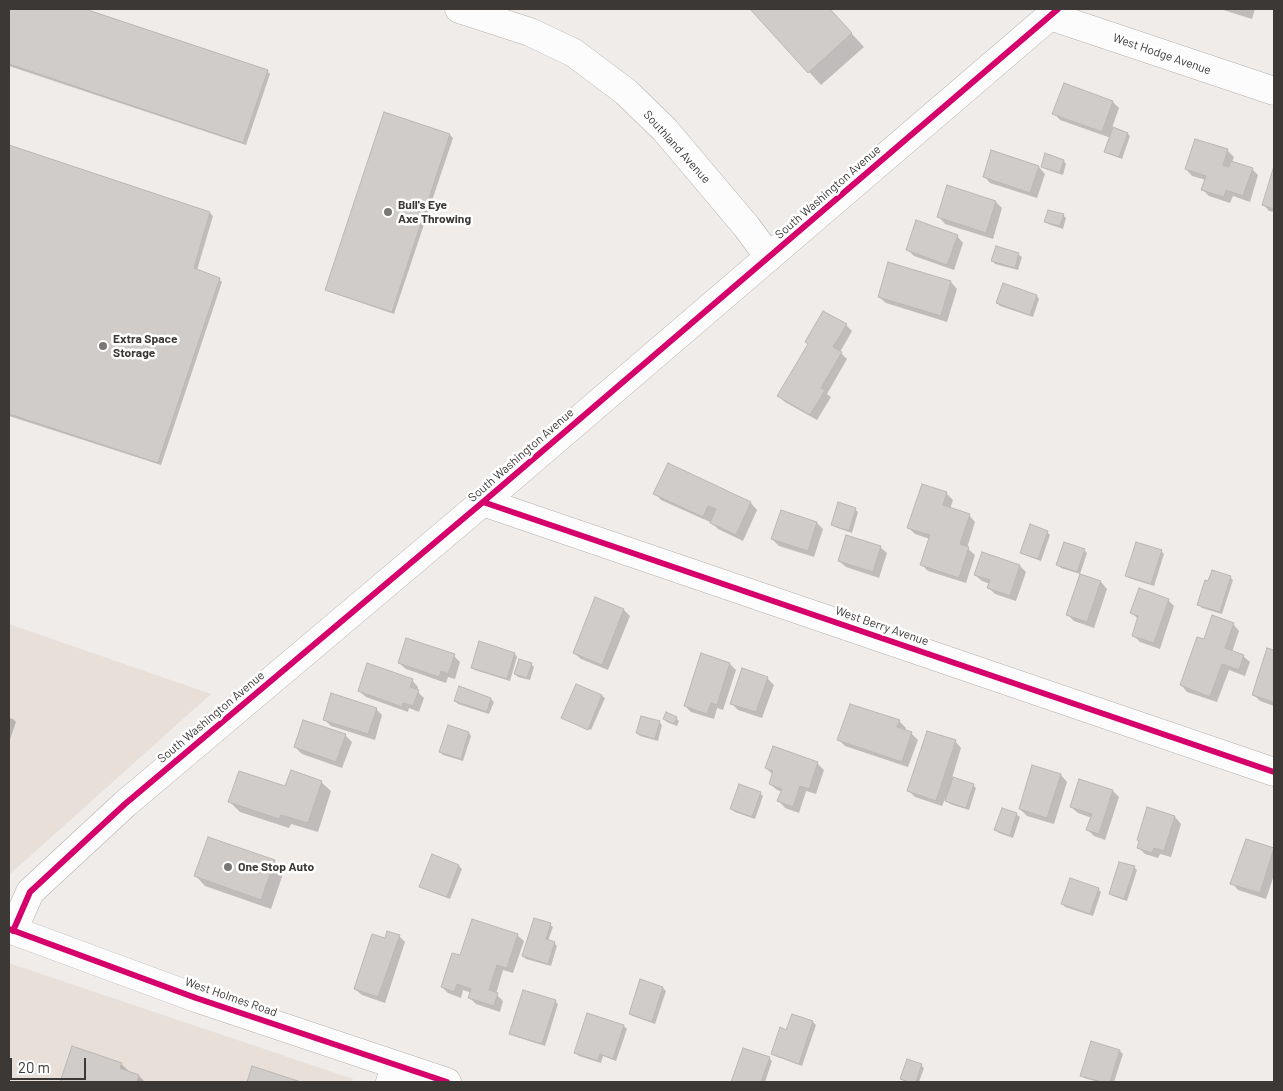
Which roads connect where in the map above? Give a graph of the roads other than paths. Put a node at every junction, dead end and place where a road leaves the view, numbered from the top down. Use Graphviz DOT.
graph roads {
  1 [pos="459,9"];
  2 [pos="1054,12"];
  3 [pos="1274,91"];
  4 [pos="769,257"];
  5 [pos="483,502"];
  6 [pos="1274,772"];
  7 [pos="11,930"];
  8 [pos="393,1074"];
  9 [pos="447,1082"];
  1 -- 4 [label="street, Southland Avenue"];
  2 -- 3 [label="street, West Hodge Avenue"];
  2 -- 4 [label="street, South Washington Avenue"];
  4 -- 5 [label="street, South Washington Avenue"];
  5 -- 6 [label="street, West Berry Avenue"];
  5 -- 7 [label="street, South Washington Avenue"];
  7 -- 8 [label="street, West Holmes Road"];
  8 -- 9 [label="street, West Holmes Road"];
}
